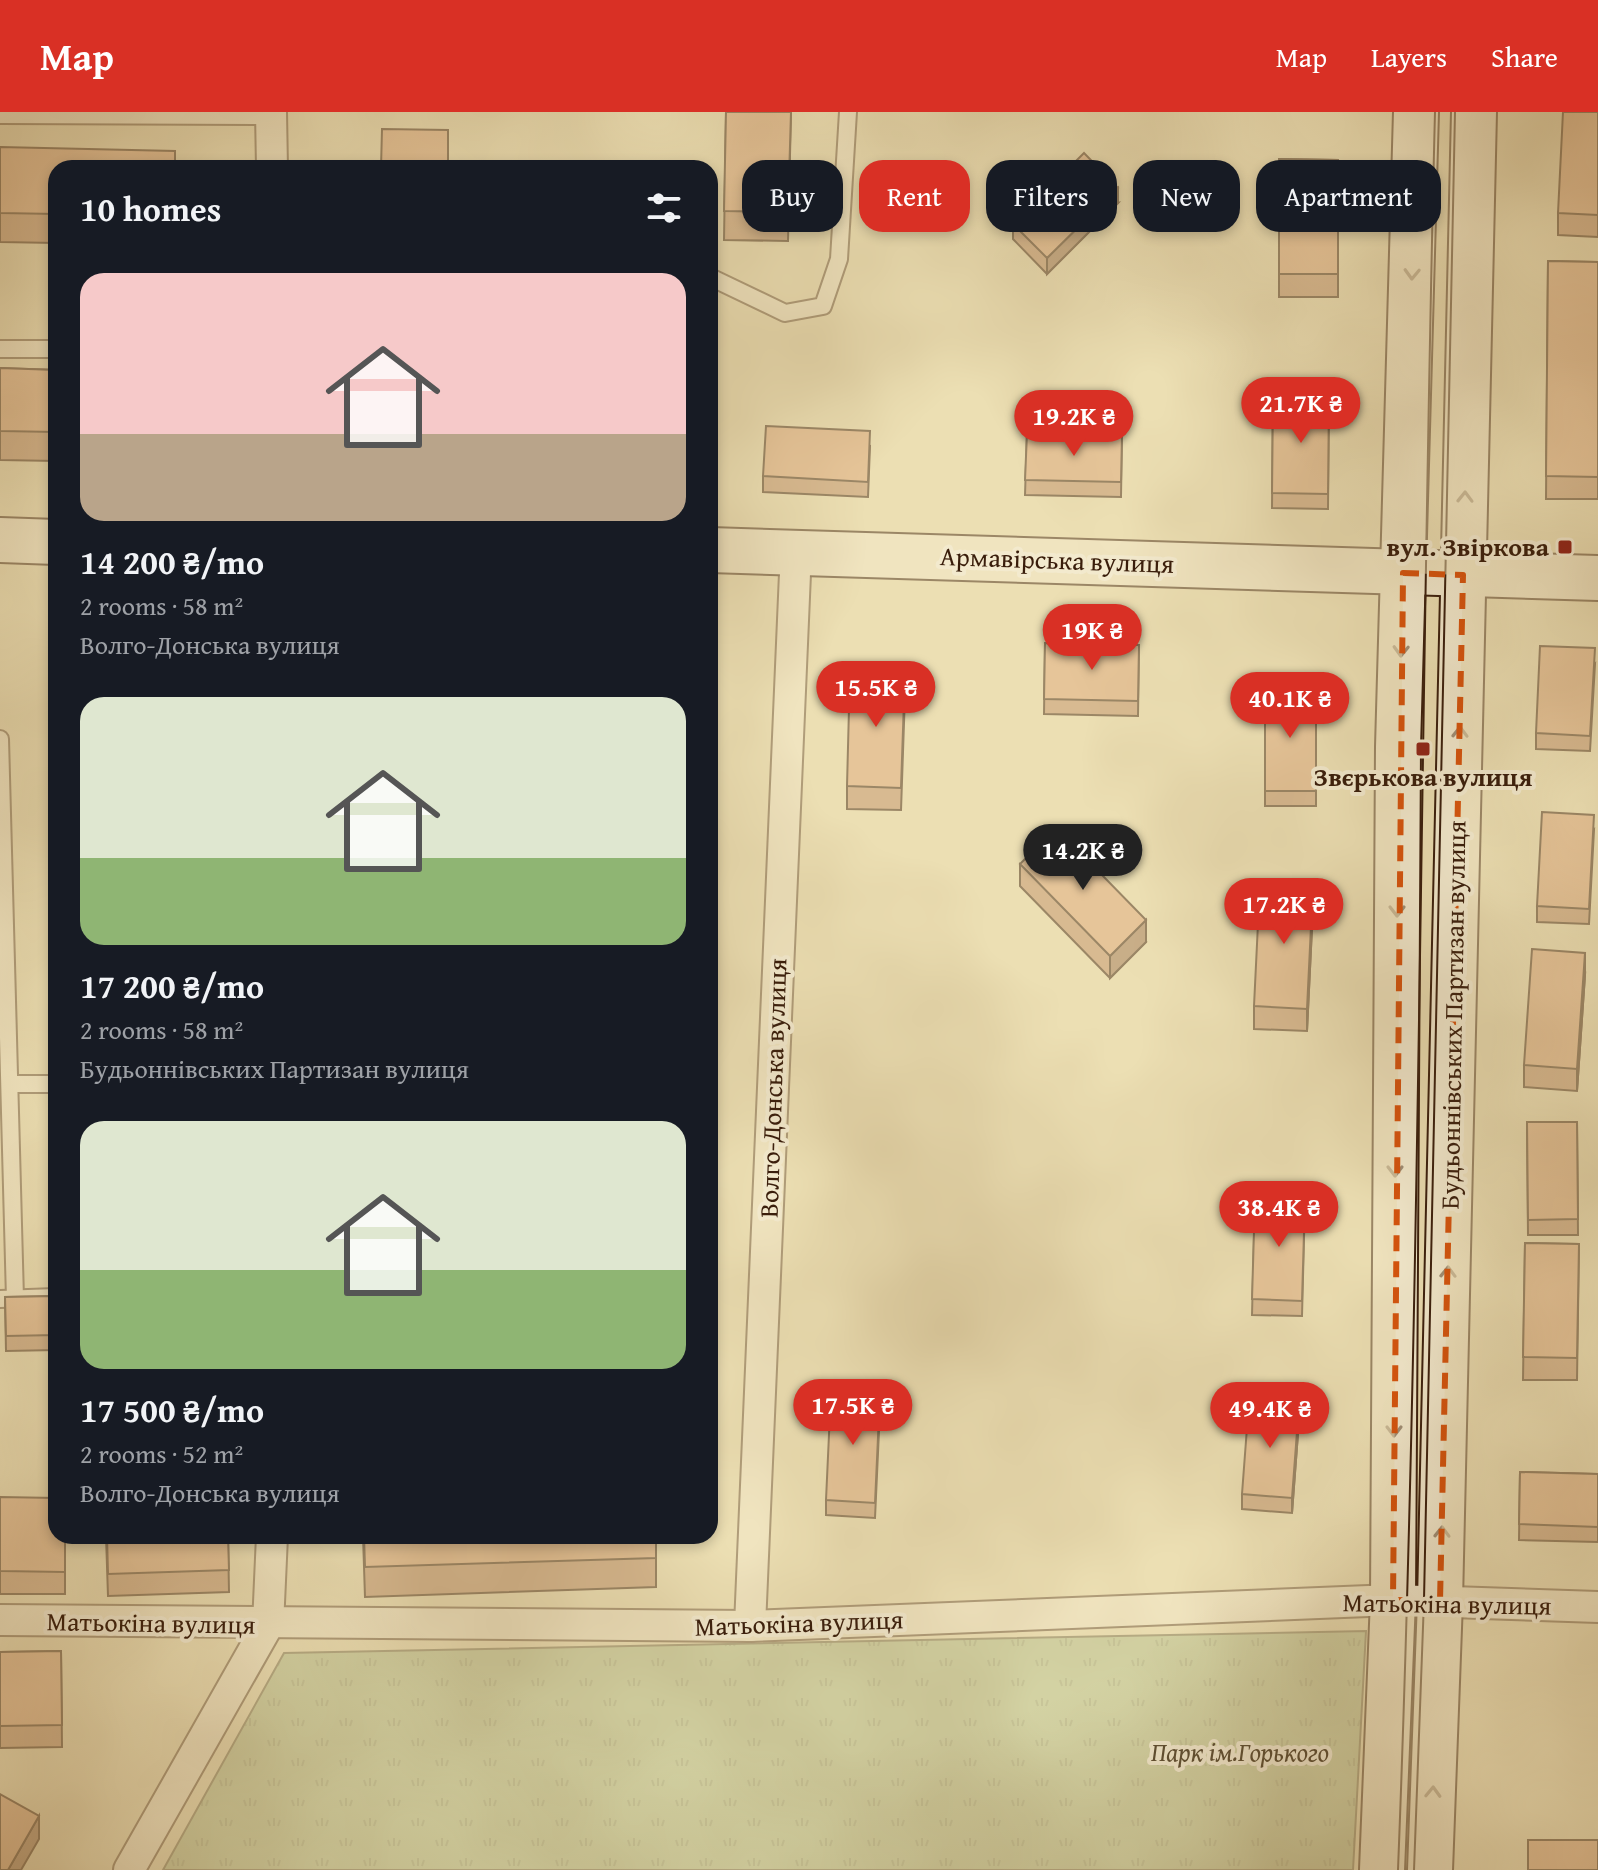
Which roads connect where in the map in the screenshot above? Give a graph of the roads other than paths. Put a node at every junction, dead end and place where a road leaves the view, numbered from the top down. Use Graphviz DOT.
graph roads {
  1 [pos="848,112"];
  2 [pos="1416,112"];
  3 [pos="1474,112"];
  4 [pos="77,114"];
  5 [pos="271,114"];
  6 [pos="0,115"];
  7 [pos="272,160"];
  8 [pos="718,281"];
  9 [pos="0,349"];
  10 [pos="48,349"];
  11 [pos="0,540"];
  12 [pos="48,542"];
  13 [pos="718,550"];
  14 [pos="796,550"];
  15 [pos="1403,573"];
  16 [pos="1463,575"];
  17 [pos="1598,578"];
  18 [pos="0,739"];
  19 [pos="10,1084"];
  20 [pos="48,1084"];
  21 [pos="48,1297"];
  22 [pos="8,1299"];
  23 [pos="272,1544"];
  24 [pos="1393,1600"];
  25 [pos="1440,1601"];
  26 [pos="1598,1607"];
  27 [pos="0,1620"];
  28 [pos="268,1625"];
  29 [pos="750,1626"];
  30 [pos="129,1870"];
  31 [pos="1382,1870"];
  32 [pos="1430,1870"];
  1 -- 8 [label="lane"];
  2 -- 15 [label="main road, Будьоннівських Партизан вулиця, one-way"];
  16 -- 3 [label="main road, Будьоннівських Партизан вулиця, one-way"];
  4 -- 5 [label="lane"];
  4 -- 6 [label="lane"];
  5 -- 7 [label="street"];
  9 -- 10 [label="lane"];
  11 -- 12 [label="main road"];
  13 -- 14 [label="main road, Армавірська вулиця"];
  14 -- 15 [label="main road, Армавірська вулиця"];
  14 -- 29 [label="street, Волго-Донська вулиця"];
  15 -- 16 [label="main road"];
  15 -- 24 [label="main road, Будьоннівських Партизан вулиця, one-way"];
  16 -- 17 [label="main road"];
  25 -- 16 [label="main road, Будьоннівських Партизан вулиця, one-way"];
  18 -- 19 [label="lane"];
  19 -- 20 [label="lane"];
  19 -- 22 [label="lane"];
  21 -- 22 [label="lane"];
  23 -- 28 [label="street"];
  24 -- 25 [label="street, Матьокіна вулиця"];
  24 -- 29 [label="street, Матьокіна вулиця"];
  24 -- 31 [label="main road, Будьоннівських Партизан вулиця"];
  25 -- 26 [label="street, Матьокіна вулиця"];
  32 -- 25 [label="main road, Будьоннівських Партизан вулиця, one-way"];
  27 -- 28 [label="street, Матьокіна вулиця"];
  28 -- 29 [label="street, Матьокіна вулиця"];
  28 -- 30 [label="street"];
}
